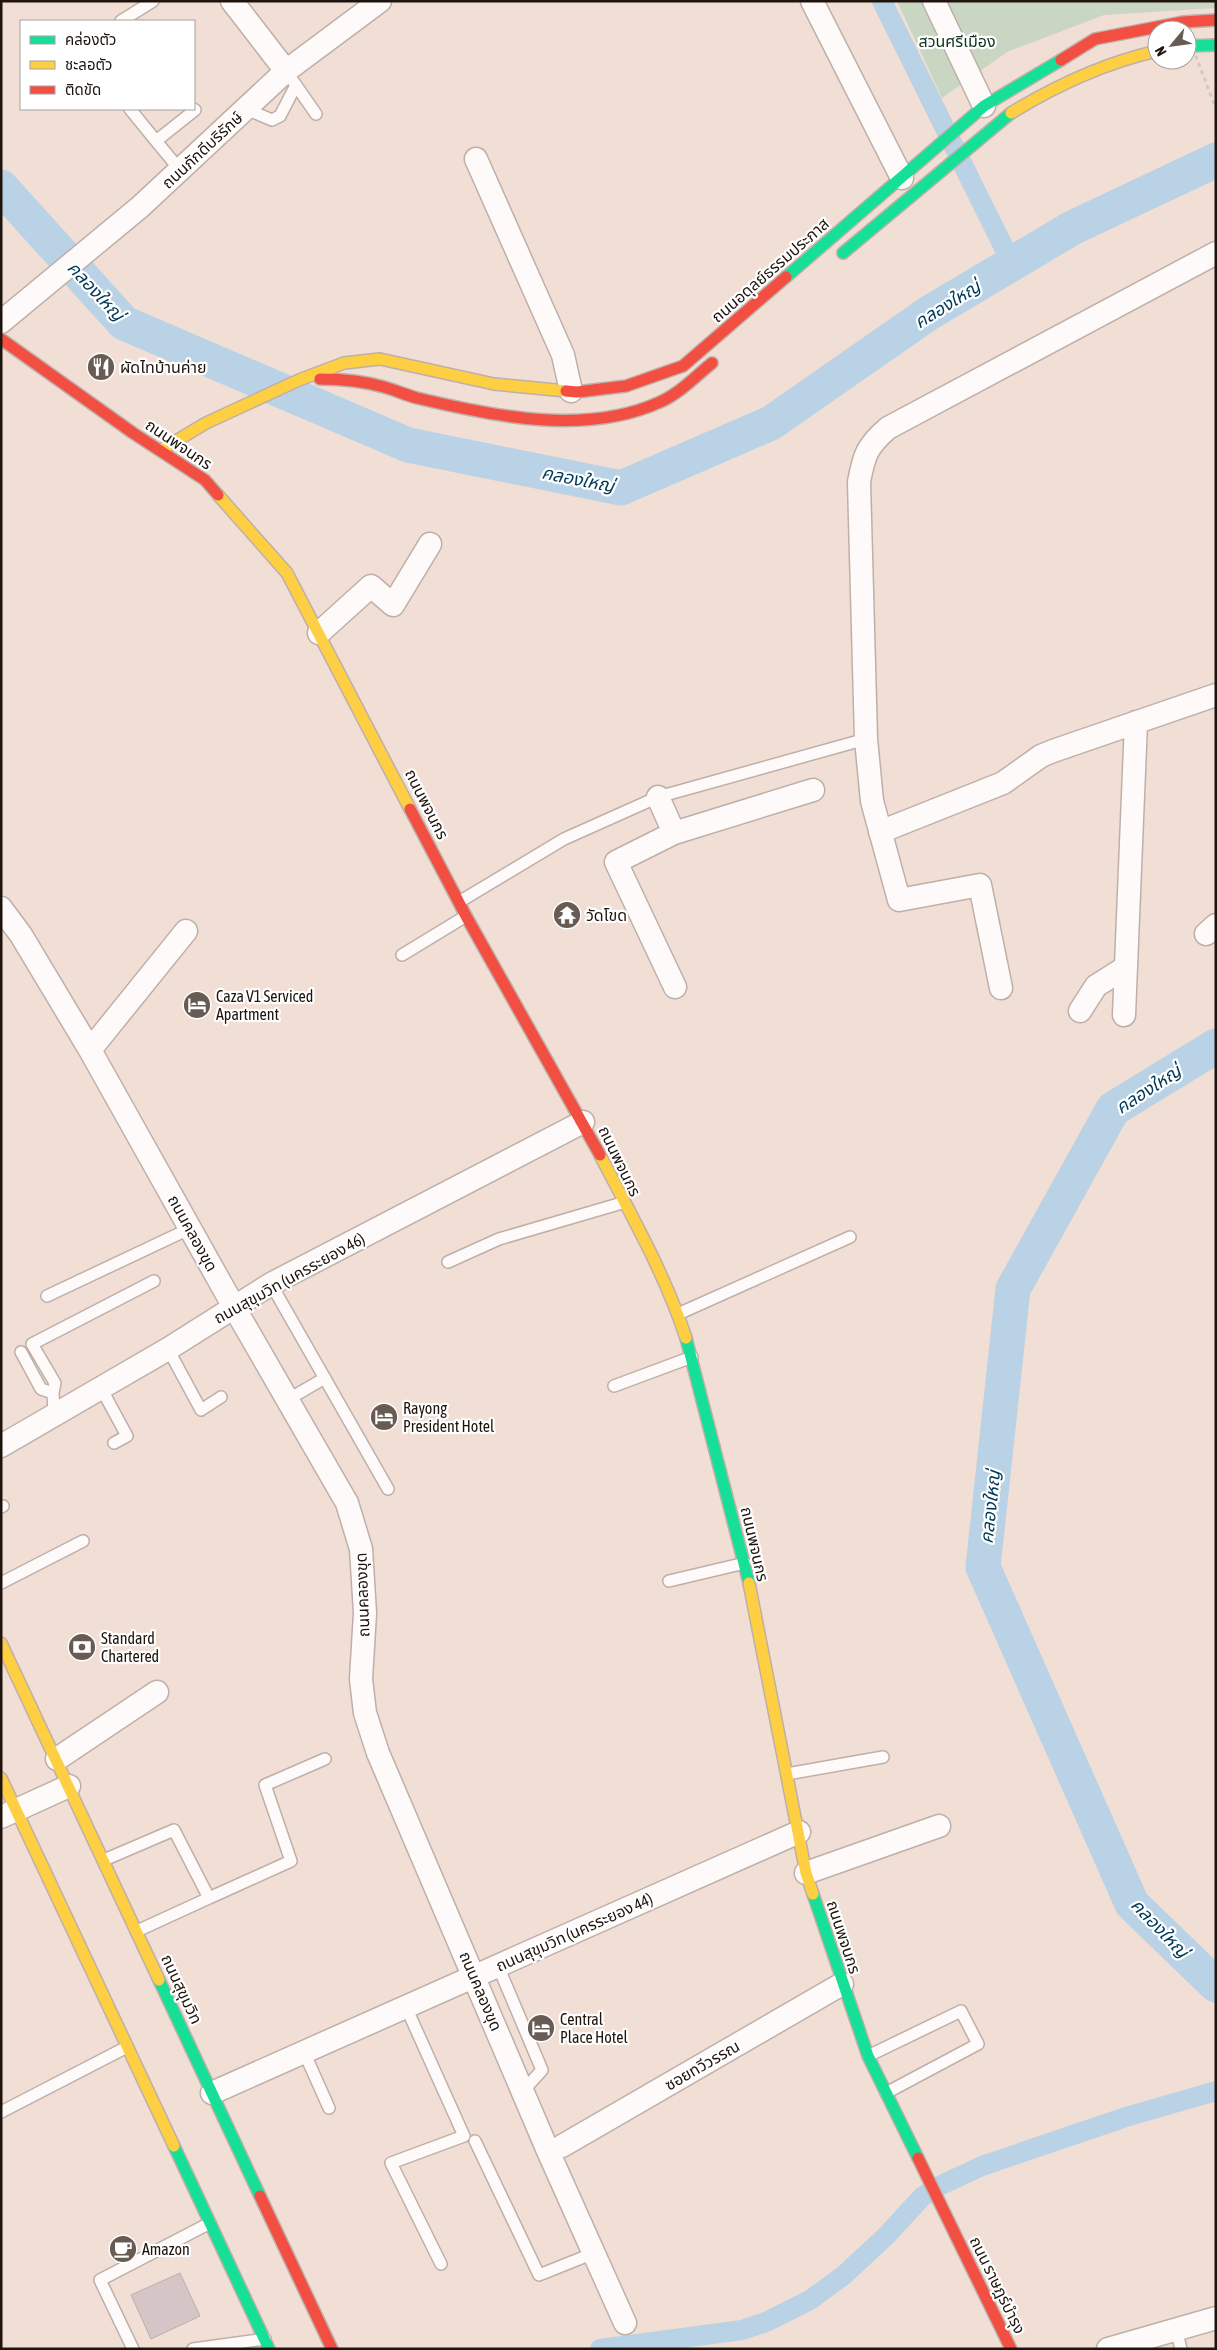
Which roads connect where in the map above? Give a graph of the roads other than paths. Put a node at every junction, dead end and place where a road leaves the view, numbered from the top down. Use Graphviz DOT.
graph roads {
  1 [pos="153,1"];
  2 [pos="232,1"];
  3 [pos="380,1"];
  4 [pos="812,1"];
  5 [pos="934,1"];
  6 [pos="124,20"];
  7 [pos="1216,20"];
  8 [pos="1216,45"];
  9 [pos="1197,46"];
  10 [pos="1147,53"];
  11 [pos="291,78"];
  12 [pos="131,110"];
  13 [pos="195,110"];
  14 [pos="977,112"];
  15 [pos="316,114"];
  16 [pos="156,141"];
  17 [pos="476,159"];
  18 [pos="180,170"];
  19 [pos="902,178"];
  20 [pos="1216,253"];
  21 [pos="832,262"];
  22 [pos="1,322"];
  23 [pos="1,339"];
  24 [pos="717,358"];
  25 [pos="299,380"];
  26 [pos="453,390"];
  27 [pos="571,391"];
  28 [pos="161,450"];
  29 [pos="430,544"];
  30 [pos="319,633"];
  31 [pos="1216,695"];
  32 [pos="1136,722"];
  33 [pos="866,739"];
  34 [pos="813,790"];
  35 [pos="658,796"];
  36 [pos="880,832"];
  37 [pos="674,833"];
  38 [pos="459,902"];
  39 [pos="1,908"];
  40 [pos="466,916"];
  41 [pos="186,931"];
  42 [pos="402,955"];
  43 [pos="1126,967"];
  44 [pos="674,987"];
  45 [pos="1001,988"];
  46 [pos="1080,1010"];
  47 [pos="1124,1015"];
  48 [pos="90,1050"];
  49 [pos="582,1122"];
  50 [pos="622,1203"];
  51 [pos="191,1228"];
  52 [pos="850,1237"];
  53 [pos="448,1262"];
  54 [pos="154,1281"];
  55 [pos="272,1284"];
  56 [pos="47,1296"];
  57 [pos="234,1307"];
  58 [pos="678,1314"];
  59 [pos="168,1348"];
  60 [pos="21,1352"];
  61 [pos="692,1357"];
  62 [pos="325,1378"];
  63 [pos="614,1386"];
  64 [pos="100,1388"];
  65 [pos="221,1397"];
  66 [pos="287,1400"];
  67 [pos="53,1404"];
  68 [pos="114,1443"];
  69 [pos="1,1446"];
  70 [pos="388,1490"];
  71 [pos="83,1541"];
  72 [pos="744,1563"];
  73 [pos="669,1581"];
  74 [pos="1,1583"];
  75 [pos="1,1643"];
  76 [pos="157,1692"];
  77 [pos="883,1757"];
  78 [pos="325,1759"];
  79 [pos="57,1760"];
  80 [pos="787,1774"];
  81 [pos="1,1778"];
  82 [pos="69,1786"];
  83 [pos="8,1814"];
  84 [pos="939,1826"];
  85 [pos="798,1832"];
  86 [pos="104,1860"];
  87 [pos="806,1873"];
  88 [pos="209,1898"];
  89 [pos="137,1931"];
  90 [pos="498,1966"];
  91 [pos="475,1976"];
  92 [pos="842,1984"];
  93 [pos="406,2007"];
  94 [pos="127,2047"];
  95 [pos="304,2052"];
  96 [pos="868,2056"];
  97 [pos="523,2091"];
  98 [pos="212,2093"];
  99 [pos="886,2093"];
  100 [pos="329,2108"];
  101 [pos="1,2112"];
  102 [pos="475,2141"];
  103 [pos="562,2146"];
  104 [pos="919,2160"];
  105 [pos="210,2222"];
  106 [pos="594,2253"];
  107 [pos="441,2264"];
  108 [pos="1216,2318"];
  109 [pos="625,2323"];
  110 [pos="1178,2339"];
  111 [pos="267,2344"];
  112 [pos="134,2349"];
  113 [pos="193,2349"];
  114 [pos="332,2349"];
  115 [pos="1011,2349"];
  116 [pos="1108,2349"];
  1 -- 6 [label="lane"];
  2 -- 11 [label="street"];
  3 -- 11 [label="street, ถนนภักดีบริรักษ์"];
  4 -- 19 [label="street"];
  5 -- 14 [label="street"];
  7 -- 14 [label="street, ถนนอดุลย์ธรรมประภาส"];
  8 -- 9 [label="street"];
  10 -- 21 [label="street"];
  11 -- 15 [label="lane"];
  11 -- 18 [label="street, ถนนภักดีบริรักษ์"];
  12 -- 16 [label="lane"];
  13 -- 16 [label="lane"];
  14 -- 19 [label="street, ถนนอดุลย์ธรรมประภาส"];
  16 -- 18 [label="lane"];
  17 -- 27 [label="street"];
  18 -- 22 [label="street, ถนนภักดีบริรักษ์"];
  19 -- 27 [label="street, ถนนอดุลย์ธรรมประภาส"];
  20 -- 33 [label="street"];
  23 -- 28 [label="street, ถนนพจนกร"];
  24 -- 26 [label="street, ถนนอดุลย์ธรรมประภาส"];
  25 -- 26 [label="street, ถนนอดุลย์ธรรมประภาส"];
  25 -- 26 [label="street, ถนนอดุลย์ธรรมประภาส"];
  25 -- 28 [label="street, ถนนอดุลย์ธรรมประภาส"];
  26 -- 27 [label="street, ถนนอดุลย์ธรรมประภาส"];
  28 -- 30 [label="street, ถนนพจนกร"];
  29 -- 30 [label="street"];
  30 -- 38 [label="street, ถนนพจนกร"];
  31 -- 32 [label="street"];
  32 -- 36 [label="street"];
  32 -- 43 [label="street"];
  33 -- 35 [label="lane"];
  33 -- 36 [label="street"];
  34 -- 37 [label="street"];
  35 -- 37 [label="street"];
  35 -- 38 [label="lane"];
  36 -- 45 [label="street"];
  37 -- 44 [label="street"];
  38 -- 40 [label="street, ถนนพจนกร"];
  39 -- 48 [label="street, ถนนคลองขุด"];
  40 -- 42 [label="lane"];
  40 -- 49 [label="street, ถนนพจนกร"];
  41 -- 48 [label="street"];
  43 -- 46 [label="street"];
  43 -- 47 [label="street"];
  48 -- 51 [label="street, ถนนคลองขุด"];
  49 -- 50 [label="street, ถนนพจนกร"];
  49 -- 55 [label="street, ถนนสุขุมวิท (นครระยอง 46)"];
  50 -- 53 [label="lane"];
  50 -- 58 [label="street, ถนนพจนกร"];
  51 -- 56 [label="lane"];
  51 -- 57 [label="street, ถนนคลองขุด"];
  52 -- 58 [label="lane"];
  54 -- 67 [label="lane"];
  55 -- 57 [label="street, ถนนสุขุมวิท (นครระยอง 46)"];
  55 -- 62 [label="lane"];
  57 -- 59 [label="street, ถนนสุขุมวิท (นครระยอง 46)"];
  57 -- 66 [label="street, ถนนคลองขุด"];
  58 -- 61 [label="street, ถนนพจนกร"];
  59 -- 64 [label="street, ถนนสุขุมวิท (นครระยอง 46)"];
  59 -- 65 [label="lane"];
  60 -- 67 [label="lane"];
  61 -- 63 [label="lane"];
  61 -- 72 [label="street, ถนนพจนกร"];
  62 -- 66 [label="lane"];
  62 -- 70 [label="lane"];
  64 -- 67 [label="street, ถนนสุขุมวิท (นครระยอง 46)"];
  64 -- 68 [label="lane"];
  66 -- 91 [label="street, ถนนคลองขุด"];
  67 -- 69 [label="street, ถนนสุขุมวิท (นครระยอง 46)"];
  71 -- 74 [label="lane"];
  72 -- 73 [label="lane"];
  72 -- 80 [label="street, ถนนพจนกร"];
  75 -- 79 [label="street, ถนนสุขุมวิท"];
  76 -- 79 [label="street"];
  77 -- 80 [label="lane"];
  78 -- 88 [label="lane"];
  79 -- 82 [label="street, ถนนสุขุมวิท"];
  80 -- 85 [label="street, ถนนพจนกร"];
  81 -- 83 [label="street"];
  82 -- 83 [label="street"];
  82 -- 86 [label="street, ถนนสุขุมวิท"];
  83 -- 94 [label="street"];
  84 -- 87 [label="street"];
  85 -- 87 [label="street, ถนนพจนกร"];
  85 -- 90 [label="street, ถนนสุขุมวิท (นครระยอง 44)"];
  86 -- 88 [label="lane"];
  86 -- 89 [label="street, ถนนสุขุมวิท"];
  87 -- 92 [label="street, ถนนพจนกร"];
  88 -- 89 [label="lane"];
  89 -- 98 [label="street, ถนนสุขุมวิท"];
  90 -- 91 [label="street, ถนนสุขุมวิท (นครระยอง 44)"];
  90 -- 97 [label="lane"];
  91 -- 93 [label="street, ถนนสุขุมวิท (นครระยอง 44)"];
  91 -- 97 [label="street, ถนนคลองขุด"];
  92 -- 96 [label="street, ถนนพจนกร"];
  92 -- 103 [label="street, ซอยทวีวรรณ"];
  93 -- 95 [label="street, ถนนสุขุมวิท (นครระยอง 44)"];
  93 -- 107 [label="lane"];
  94 -- 101 [label="lane"];
  94 -- 105 [label="street"];
  95 -- 98 [label="street, ถนนสุขุมวิท (นครระยอง 44)"];
  95 -- 100 [label="lane"];
  96 -- 99 [label="street, ถนนพจนกร"];
  96 -- 99 [label="lane"];
  97 -- 106 [label="street, ถนนคลองขุด"];
  98 -- 114 [label="street, ถนนสุขุมวิท"];
  99 -- 104 [label="street, ถนนพจนกร"];
  102 -- 106 [label="lane"];
  104 -- 115 [label="street, ถนน ราษฎร์บำรุง"];
  105 -- 111 [label="street"];
  105 -- 112 [label="lane"];
  106 -- 109 [label="street, ถนนคลองขุด"];
  108 -- 110 [label="street"];
  110 -- 116 [label="street"];
  111 -- 113 [label="lane"];
}
